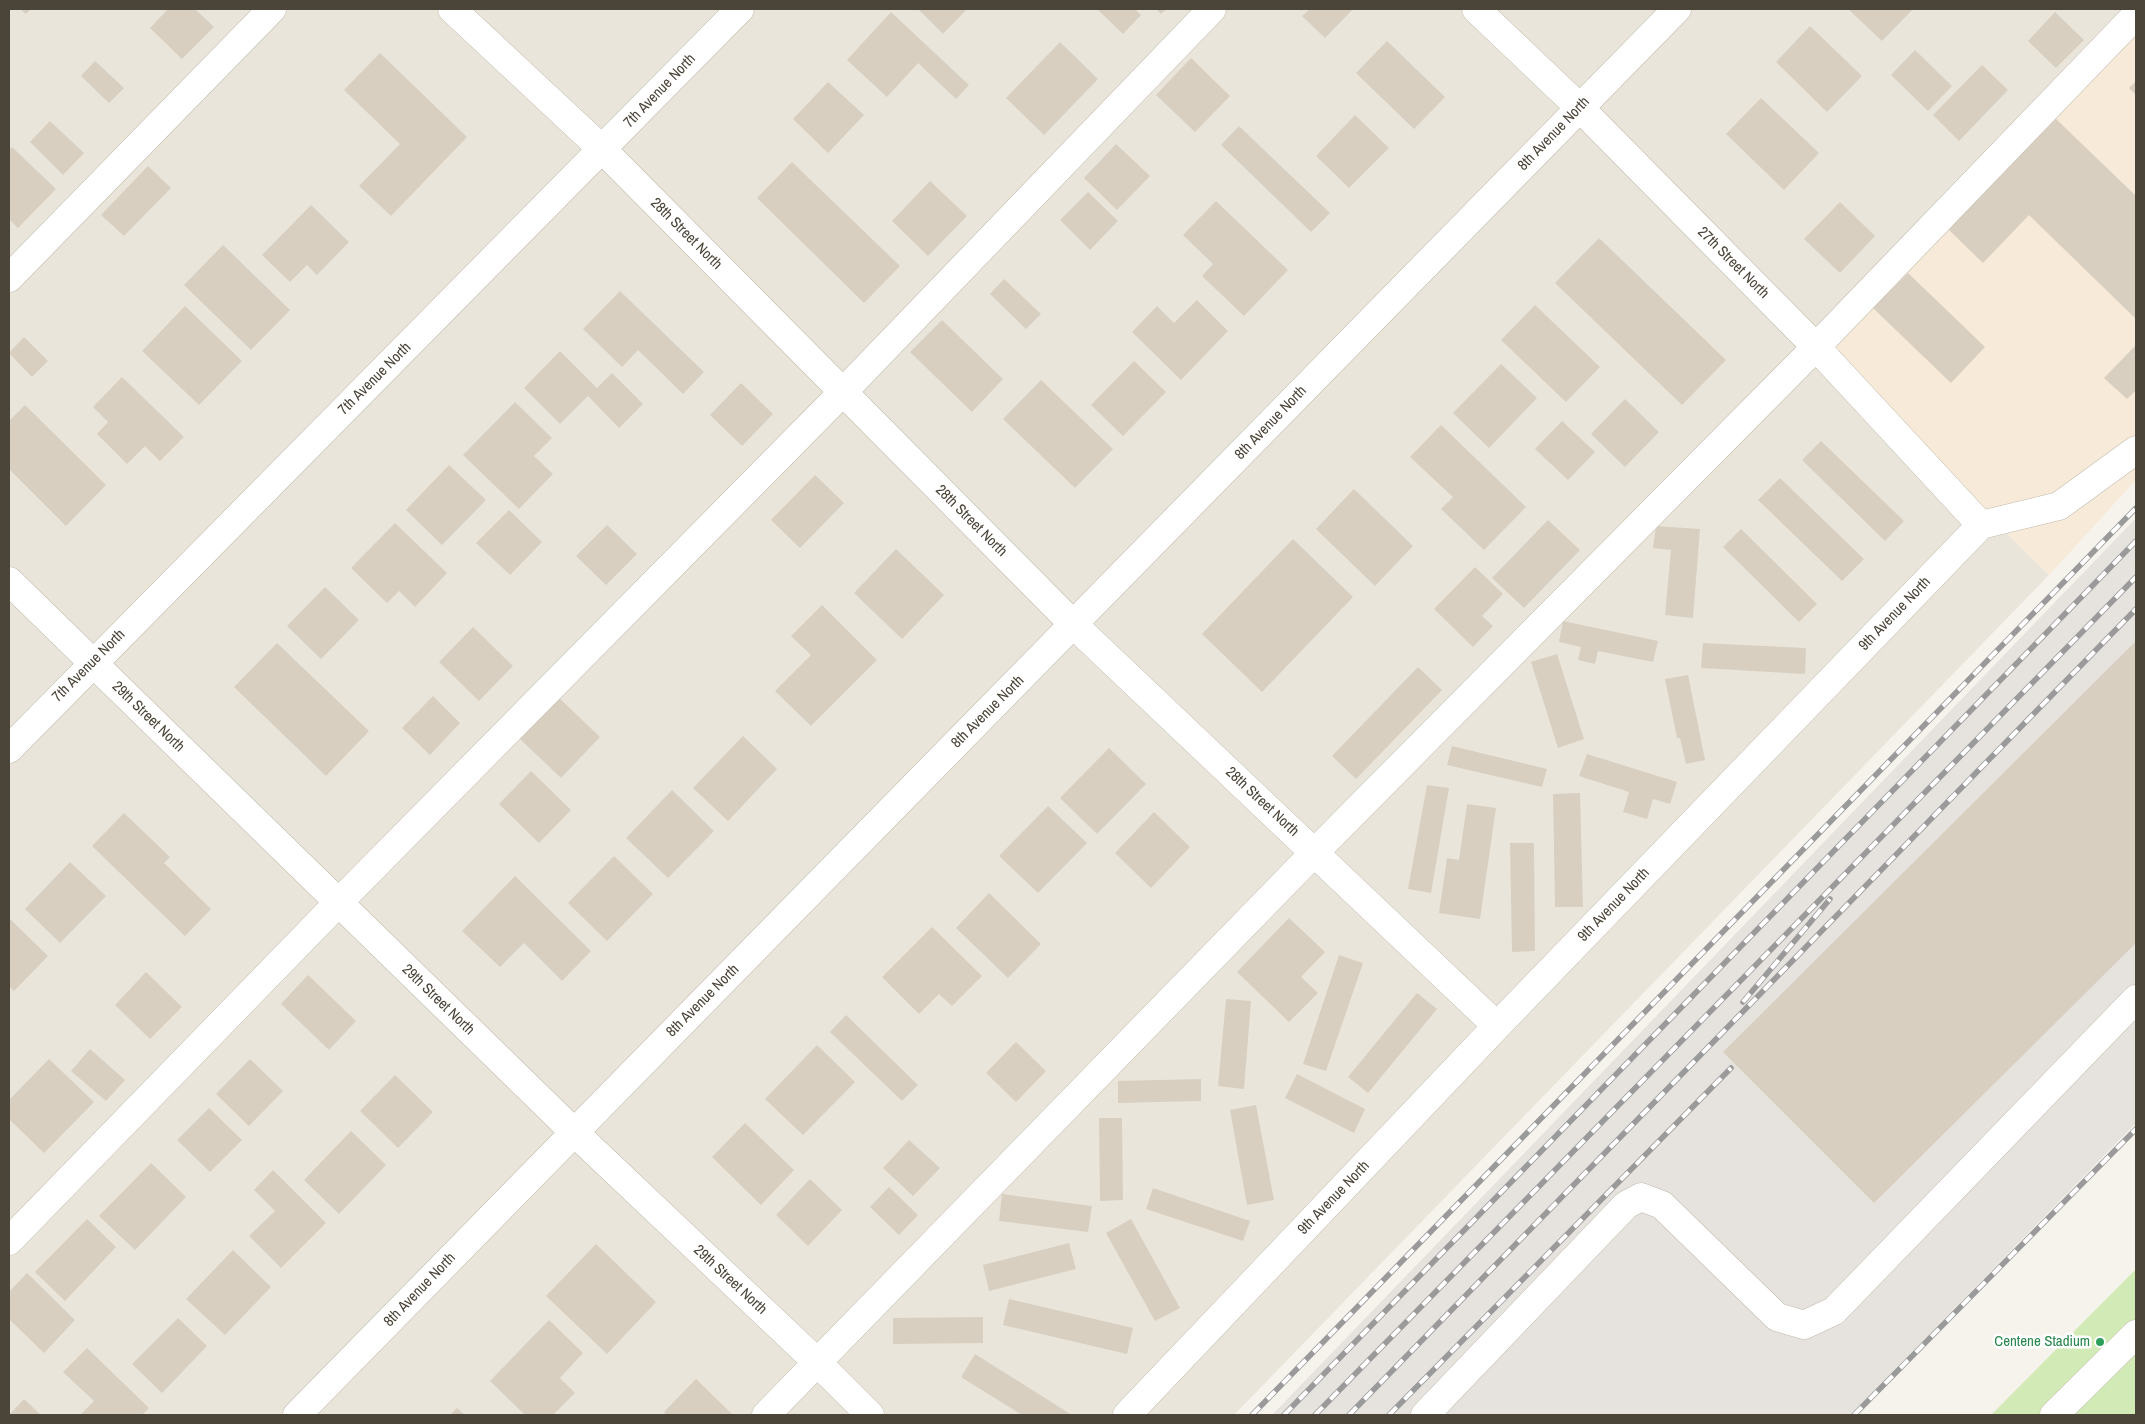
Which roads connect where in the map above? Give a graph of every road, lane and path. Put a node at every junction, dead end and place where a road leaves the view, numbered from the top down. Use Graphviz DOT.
graph roads {
  1 [pos="272,9"];
  2 [pos="452,9"];
  3 [pos="740,9"];
  4 [pos="1212,9"];
  5 [pos="1476,9"];
  6 [pos="1677,9"];
  7 [pos="2136,15"];
  8 [pos="1580,108"];
  9 [pos="603,150"];
  10 [pos="9,278"];
  11 [pos="1816,347"];
  12 [pos="842,392"];
  13 [pos="2136,450"];
  14 [pos="1981,525"];
  15 [pos="9,581"];
  16 [pos="1074,625"];
  17 [pos="92,662"];
  18 [pos="9,748"];
  19 [pos="1315,852"];
  20 [pos="338,903"];
  21 [pos="2136,999"];
  22 [pos="1497,1026"];
  23 [pos="574,1132"];
  24 [pos="9,1241"];
  25 [pos="2136,1334"];
  26 [pos="818,1363"];
  27 [pos="297,1415"];
  28 [pos="766,1415"];
  29 [pos="870,1415"];
  30 [pos="1128,1415"];
  31 [pos="1425,1415"];
  32 [pos="2054,1415"];
  1 -- 10 [label="street"];
  2 -- 9 [label="street, 28th Street North"];
  3 -- 9 [label="street, 7th Avenue North"];
  4 -- 12 [label="street"];
  5 -- 8 [label="street, 27th Street North"];
  6 -- 8 [label="street, 8th Avenue North"];
  7 -- 11 [label="street"];
  8 -- 11 [label="street, 27th Street North"];
  8 -- 16 [label="street, 8th Avenue North"];
  9 -- 12 [label="street, 28th Street North"];
  9 -- 17 [label="street, 7th Avenue North"];
  11 -- 14 [label="street, 27th Street North"];
  11 -- 19 [label="street"];
  12 -- 16 [label="street, 28th Street North"];
  12 -- 20 [label="street"];
  13 -- 14 [label="street"];
  14 -- 22 [label="street, 9th Avenue North"];
  15 -- 17 [label="street, 29th Street North"];
  16 -- 19 [label="street, 28th Street North"];
  16 -- 23 [label="street, 8th Avenue North"];
  17 -- 18 [label="street, 7th Avenue North"];
  17 -- 20 [label="street, 29th Street North"];
  19 -- 22 [label="street, 28th Street North"];
  19 -- 26 [label="street"];
  20 -- 23 [label="street, 29th Street North"];
  20 -- 24 [label="street"];
  21 -- 31 [label="street"];
  22 -- 30 [label="street, 9th Avenue North"];
  23 -- 26 [label="street, 29th Street North"];
  23 -- 27 [label="street, 8th Avenue North"];
  25 -- 32 [label="street"];
  26 -- 28 [label="street"];
  26 -- 29 [label="street, 29th Street North"];
}
